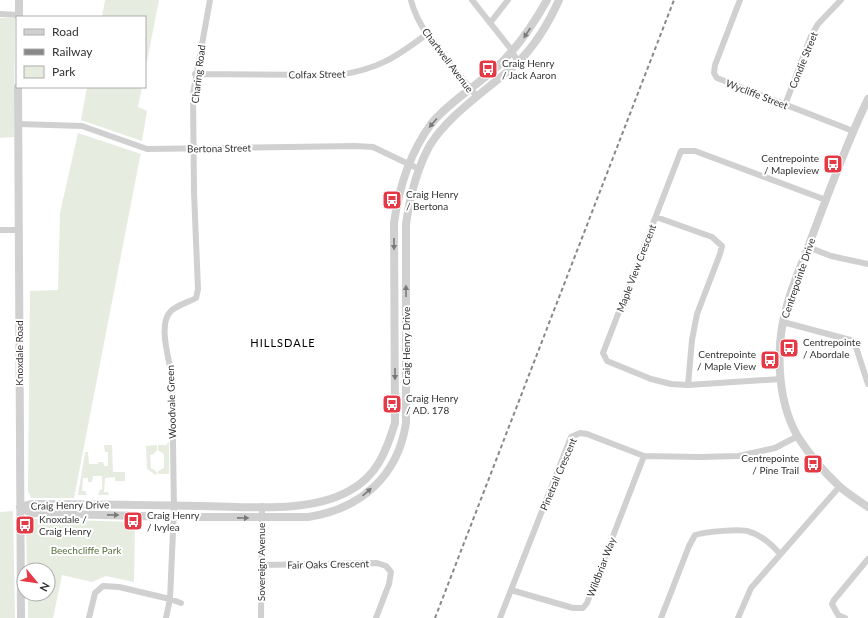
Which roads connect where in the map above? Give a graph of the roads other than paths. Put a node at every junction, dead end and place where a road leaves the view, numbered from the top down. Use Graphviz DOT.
graph roads {
  1 [pos="19,0"];
  2 [pos="210,0"];
  3 [pos="411,0"];
  4 [pos="472,0"];
  5 [pos="508,0"];
  6 [pos="547,0"];
  7 [pos="559,0"];
  8 [pos="740,0"];
  9 [pos="841,0"];
  10 [pos="0,14"];
  11 [pos="19,16"];
  12 [pos="490,23"];
  13 [pos="427,34"];
  14 [pos="512,51"];
  15 [pos="518,62"];
  16 [pos="195,74"];
  17 [pos="18,88"];
  18 [pos="471,89"];
  19 [pos="477,97"];
  20 [pos="868,99"];
  21 [pos="785,105"];
  22 [pos="18,124"];
  23 [pos="854,131"];
  24 [pos="193,149"];
  25 [pos="408,163"];
  26 [pos="419,169"];
  27 [pos="826,200"];
  28 [pos="656,216"];
  29 [pos="0,230"];
  30 [pos="19,230"];
  31 [pos="808,248"];
  32 [pos="868,264"];
  33 [pos="782,322"];
  34 [pos="781,379"];
  35 [pos="868,384"];
  36 [pos="688,385"];
  37 [pos="798,436"];
  38 [pos="644,456"];
  39 [pos="840,486"];
  40 [pos="174,505"];
  41 [pos="262,506"];
  42 [pos="20,507"];
  43 [pos="868,507"];
  44 [pos="174,517"];
  45 [pos="262,518"];
  46 [pos="780,554"];
  47 [pos="868,559"];
  48 [pos="261,565"];
  49 [pos="511,590"];
  50 [pos="170,599"];
  51 [pos="181,603"];
  52 [pos="22,618"];
  53 [pos="89,618"];
  54 [pos="166,618"];
  55 [pos="261,618"];
  56 [pos="376,618"];
  57 [pos="500,618"];
  58 [pos="661,618"];
  59 [pos="738,618"];
  60 [pos="845,618"];
  1 -- 11 [label="street"];
  2 -- 16 [label="street, Charing Road"];
  3 -- 13 [label="street, Chartwell Avenue"];
  4 -- 12 [label="street"];
  5 -- 12 [label="street"];
  6 -- 14 [label="street, Craig Henry Drive, one-way"];
  7 -- 15 [label="street, Craig Henry Drive"];
  8 -- 21 [label="street, Wycliffe Street"];
  9 -- 21 [label="street, Condie Street"];
  10 -- 11 [label="street"];
  12 -- 14 [label="street"];
  13 -- 16 [label="street, Colfax Street"];
  13 -- 18 [label="street, Chartwell Avenue"];
  14 -- 15 [label="street"];
  14 -- 18 [label="street, Craig Henry Drive"];
  15 -- 19 [label="street, Craig Henry Drive"];
  16 -- 24 [label="street, Charing Road"];
  17 -- 22 [label="street, Knoxdale Road"];
  18 -- 19 [label="street, Chartwell Avenue"];
  18 -- 25 [label="street, Craig Henry Drive, one-way"];
  19 -- 26 [label="street, Craig Henry Drive"];
  20 -- 23 [label="street, Centrepointe Drive"];
  21 -- 23 [label="street, Wycliffe Street"];
  22 -- 24 [label="street, Bertona Street"];
  22 -- 30 [label="street, Knoxdale Road"];
  23 -- 27 [label="street, Centrepointe Drive"];
  24 -- 25 [label="street, Bertona Street"];
  24 -- 40 [label="street, Woodvale Green"];
  25 -- 26 [label="street, Bertona Street"];
  25 -- 41 [label="street, Craig Henry Drive, one-way"];
  45 -- 26 [label="street, Craig Henry Drive, one-way"];
  27 -- 28 [label="street, Maple View Crescent"];
  27 -- 31 [label="street, Centrepointe Drive"];
  28 -- 36 [label="street"];
  28 -- 36 [label="street, Maple View Crescent"];
  29 -- 30 [label="street"];
  30 -- 42 [label="street, Knoxdale Road"];
  31 -- 32 [label="street"];
  31 -- 33 [label="street, Centrepointe Drive"];
  33 -- 34 [label="street, Centrepointe Drive"];
  33 -- 35 [label="street"];
  34 -- 36 [label="street, Maple View Crescent"];
  34 -- 37 [label="street, Centrepointe Drive"];
  37 -- 38 [label="street, Pinetrail Crescent"];
  37 -- 39 [label="street, Centrepointe Drive"];
  38 -- 49 [label="street, Wildbriar Way"];
  38 -- 49 [label="street, Pinetrail Crescent"];
  39 -- 43 [label="street, Centrepointe Drive"];
  39 -- 46 [label="street"];
  40 -- 41 [label="street, Craig Henry Drive"];
  40 -- 42 [label="street, Craig Henry Drive"];
  40 -- 44 [label="street, Woodvale Green"];
  41 -- 45 [label="street, Sovereign Avenue"];
  42 -- 44 [label="street, Craig Henry Drive, one-way"];
  42 -- 52 [label="street, Knoxdale Road"];
  44 -- 45 [label="street, Craig Henry Drive, one-way"];
  44 -- 50 [label="street, Woodvale Green"];
  45 -- 48 [label="street, Sovereign Avenue"];
  46 -- 58 [label="street"];
  46 -- 59 [label="street"];
  47 -- 60 [label="street"];
  48 -- 55 [label="street, Sovereign Avenue"];
  48 -- 56 [label="street, Fair Oaks Crescent"];
  49 -- 57 [label="street, Pinetrail Crescent"];
  50 -- 51 [label="street"];
  50 -- 53 [label="street"];
  50 -- 54 [label="street, Woodvale Green"];
}
